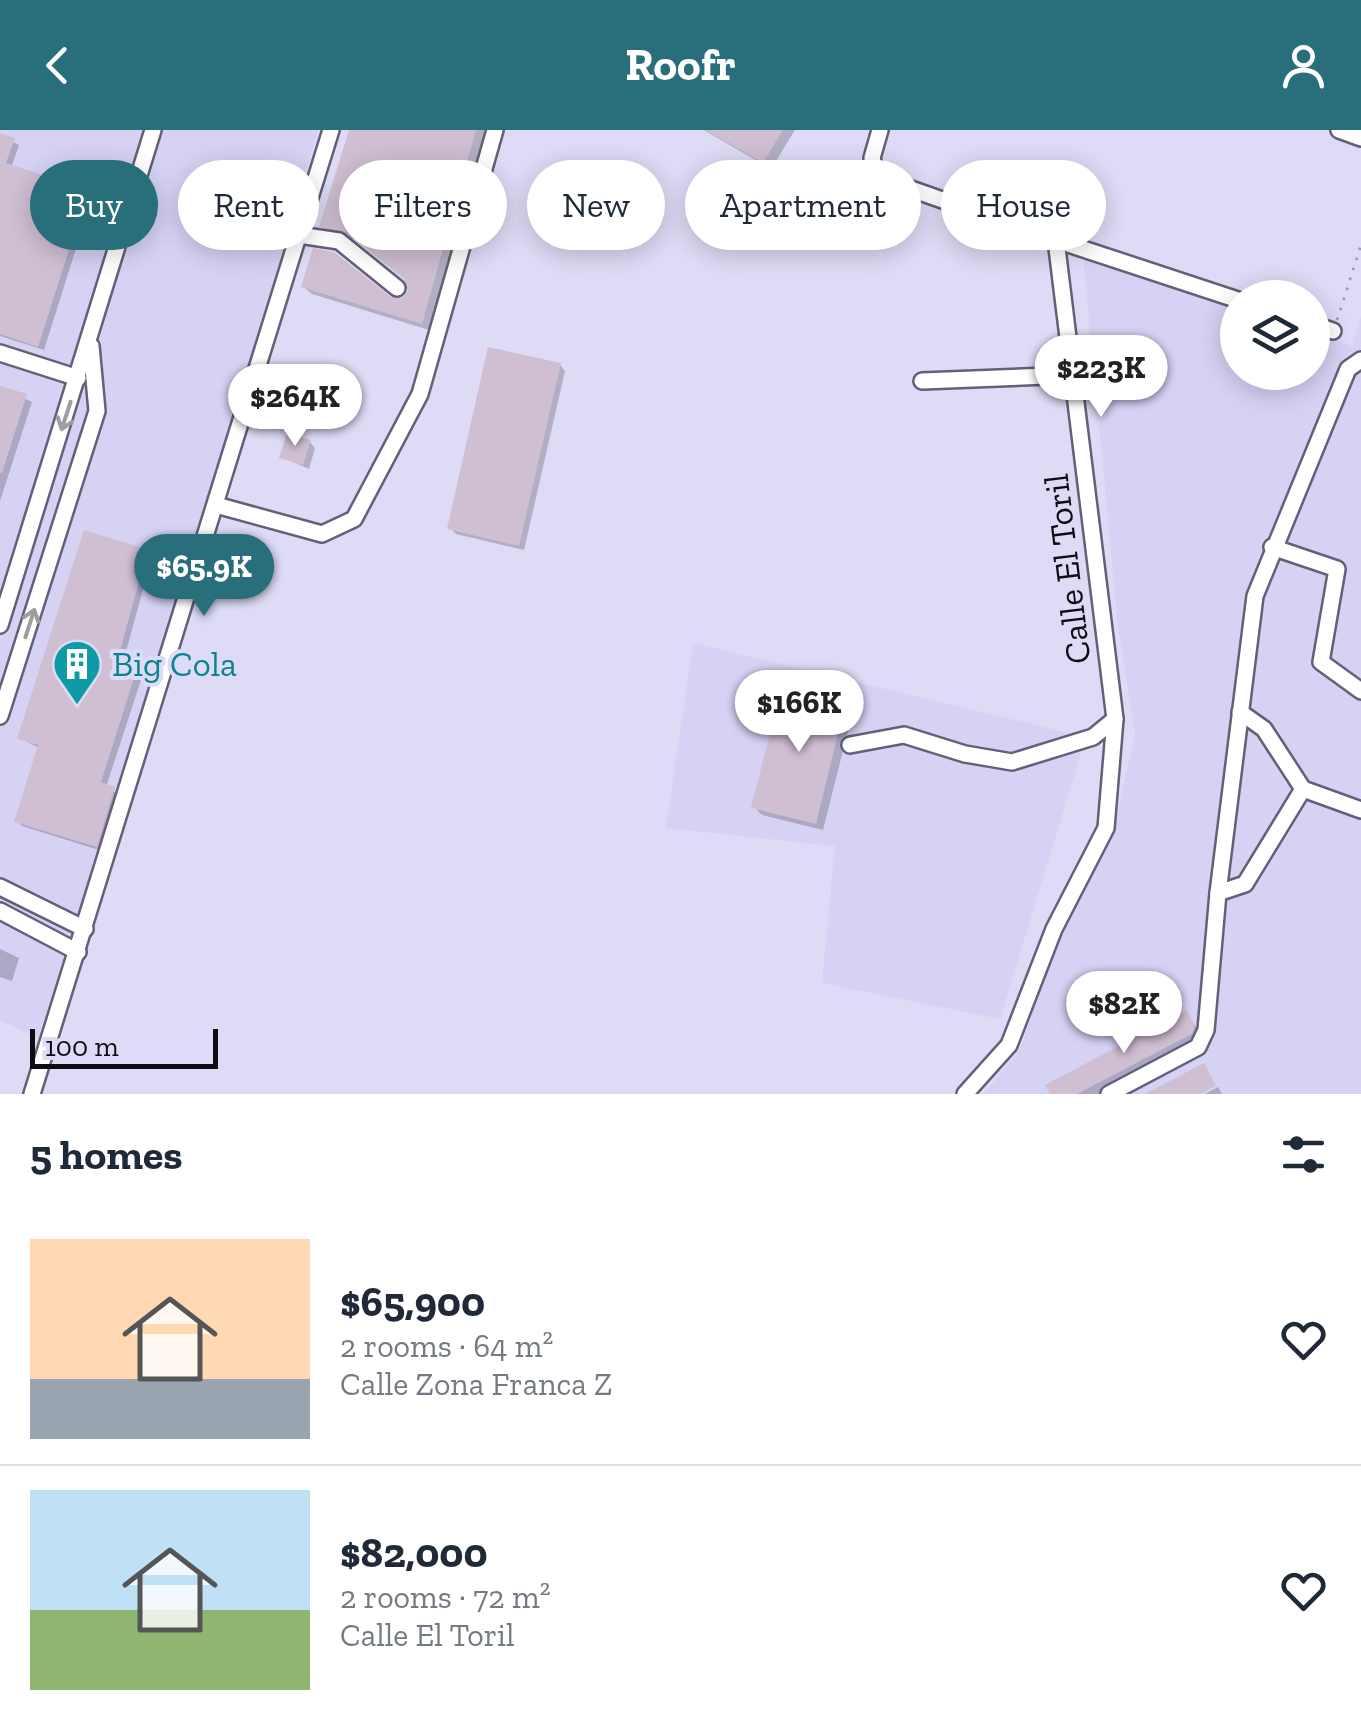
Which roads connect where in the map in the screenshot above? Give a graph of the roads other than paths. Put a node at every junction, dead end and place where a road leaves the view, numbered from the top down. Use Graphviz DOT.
graph roads {
  1 [pos="153,130"];
  2 [pos="331,130"];
  3 [pos="495,130"];
  4 [pos="880,130"];
  5 [pos="1339,130"];
  6 [pos="1361,138"];
  7 [pos="319,169"];
  8 [pos="941,200"];
  9 [pos="319,238"];
  10 [pos="294,250"];
  11 [pos="1057,250"];
  12 [pos="1086,250"];
  13 [pos="397,288"];
  14 [pos="1220,294"];
  15 [pos="92,322"];
  16 [pos="1330,330"];
  17 [pos="1333,331"];
  18 [pos="0,354"];
  19 [pos="1361,360"];
  20 [pos="1073,375"];
  21 [pos="78,378"];
  22 [pos="922,381"];
  23 [pos="216,504"];
  24 [pos="32,525"];
  25 [pos="58,534"];
  26 [pos="1272,547"];
  27 [pos="0,626"];
  28 [pos="1361,691"];
  29 [pos="1240,712"];
  30 [pos="0,716"];
  31 [pos="1115,719"];
  32 [pos="850,745"];
  33 [pos="1303,789"];
  34 [pos="1360,806"];
  35 [pos="0,887"];
  36 [pos="1218,893"];
  37 [pos="38,906"];
  38 [pos="0,911"];
  39 [pos="28,926"];
  40 [pos="85,929"];
  41 [pos="78,952"];
  42 [pos="32,1094"];
  43 [pos="965,1094"];
  44 [pos="1109,1094"];
  1 -- 15 [label="street"];
  2 -- 7 [label="street"];
  3 -- 23 [label="street"];
  4 -- 8 [label="street"];
  5 -- 6 [label="street"];
  9 -- 13 [label="street"];
  10 -- 23 [label="street"];
  11 -- 20 [label="street, Calle El Toril"];
  12 -- 14 [label="street"];
  15 -- 21 [label="street"];
  15 -- 25 [label="street"];
  16 -- 17 [label="street"];
  18 -- 21 [label="street"];
  19 -- 26 [label="street"];
  20 -- 22 [label="street"];
  20 -- 31 [label="street, Calle El Toril"];
  21 -- 24 [label="street, one-way"];
  23 -- 40 [label="street"];
  24 -- 25 [label="street"];
  24 -- 27 [label="street"];
  30 -- 25 [label="street, one-way"];
  26 -- 28 [label="street"];
  26 -- 29 [label="street"];
  29 -- 33 [label="street"];
  29 -- 36 [label="street"];
  31 -- 32 [label="street"];
  31 -- 43 [label="street, Calle El Toril"];
  33 -- 34 [label="street"];
  33 -- 36 [label="street"];
  35 -- 37 [label="street"];
  36 -- 44 [label="street"];
  37 -- 39 [label="street"];
  37 -- 40 [label="street"];
  38 -- 39 [label="street"];
  39 -- 41 [label="street"];
  40 -- 41 [label="street"];
  41 -- 42 [label="street"];
}
